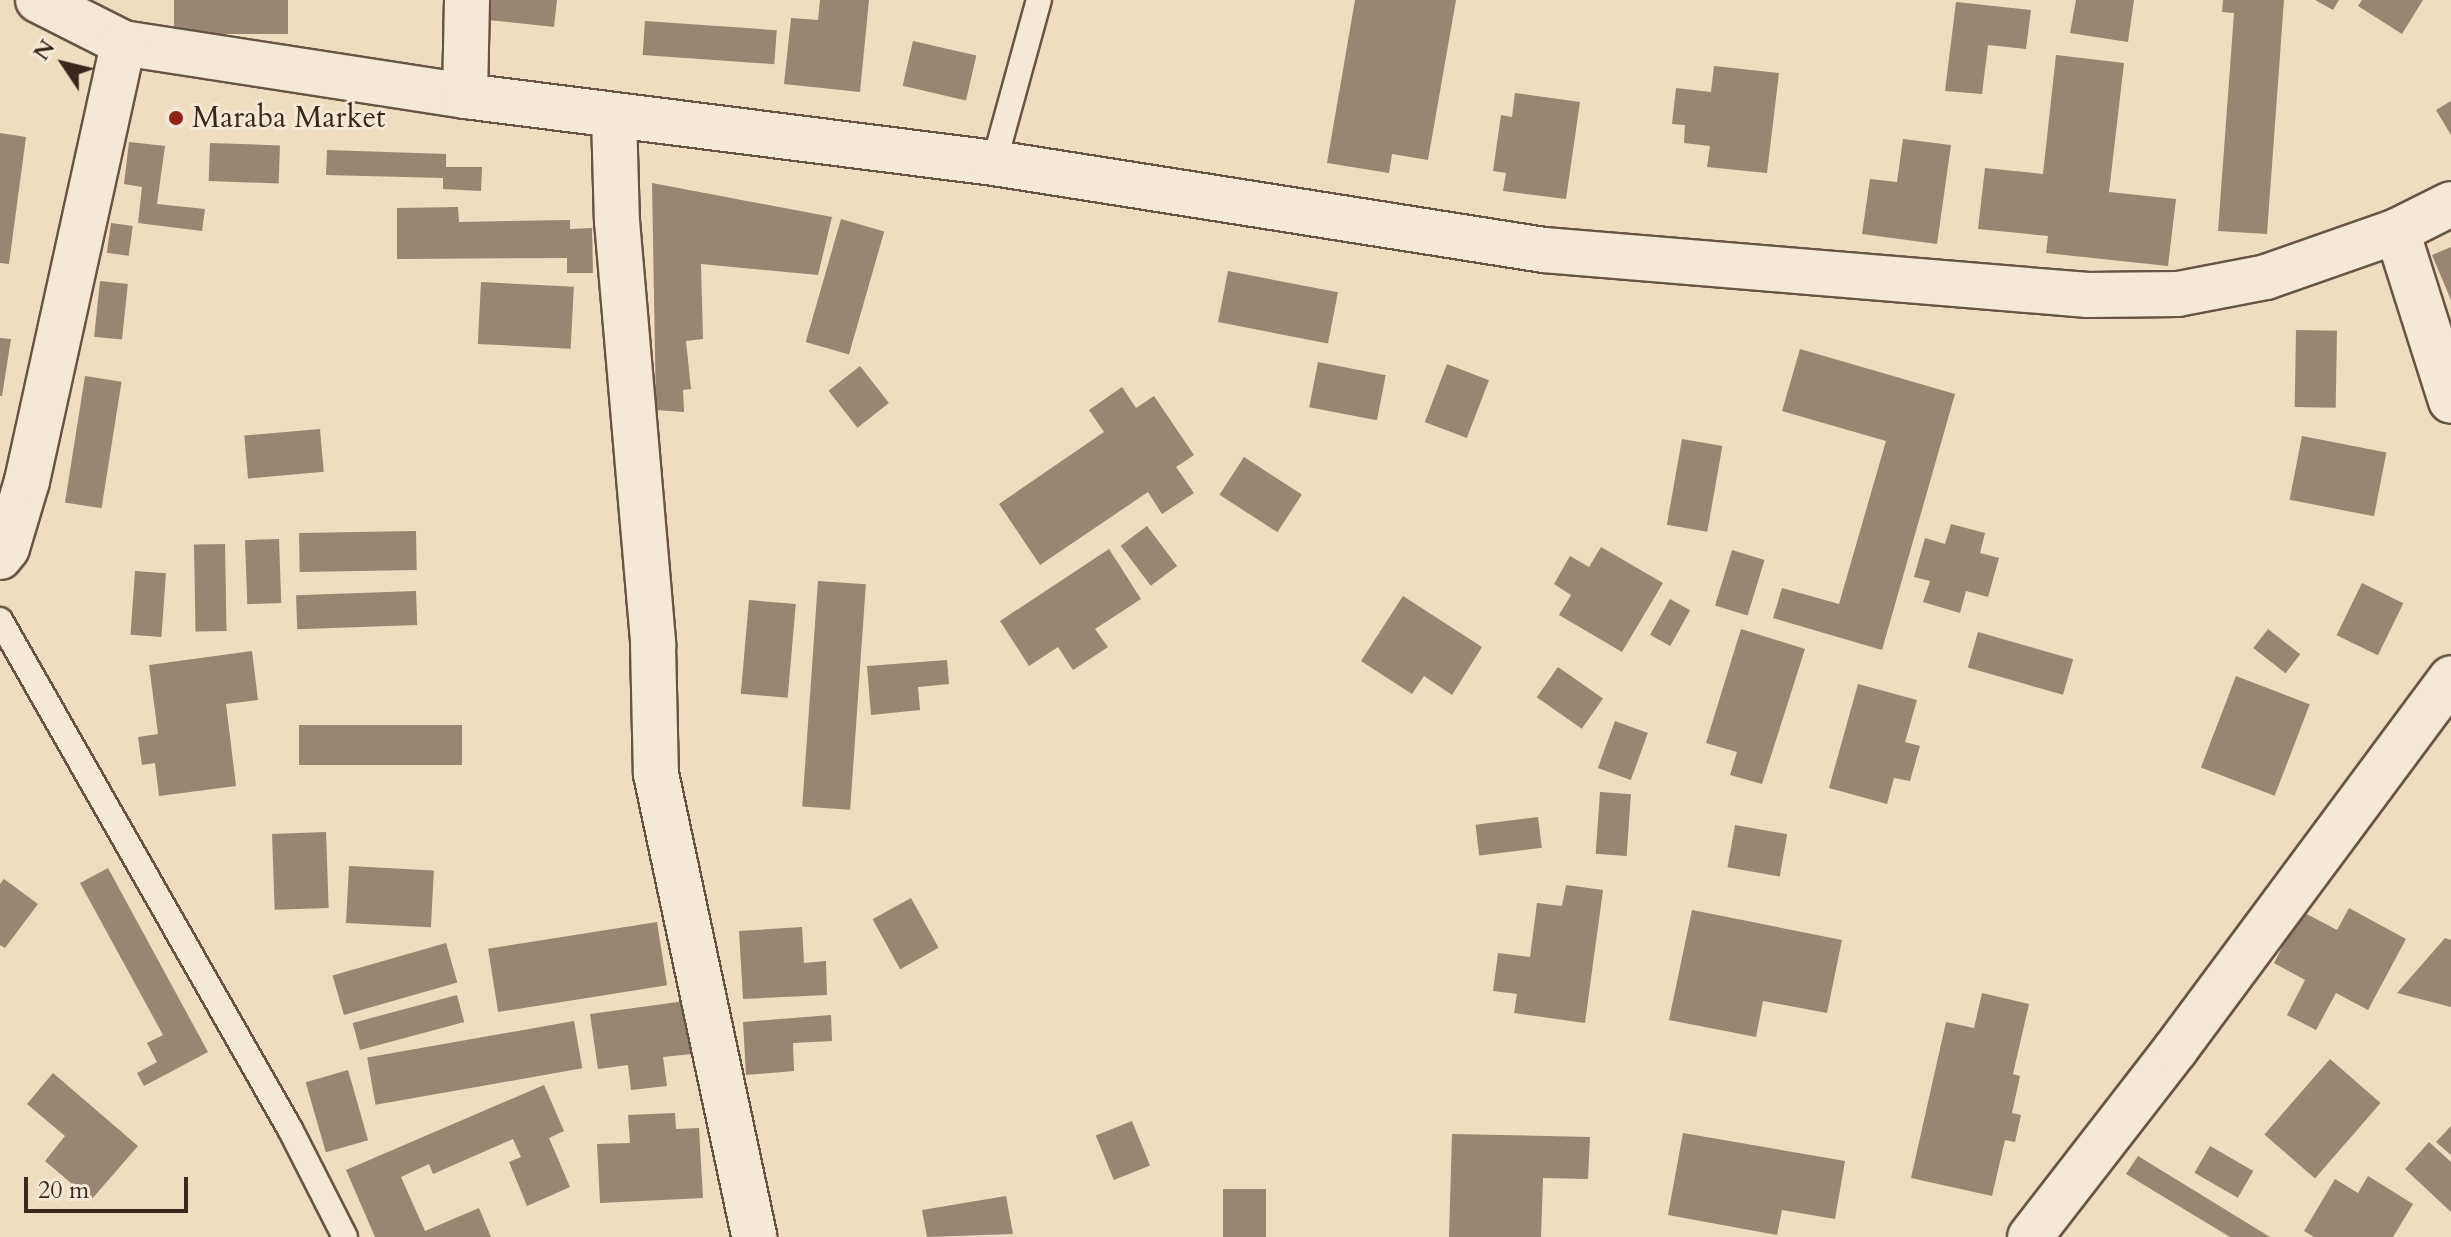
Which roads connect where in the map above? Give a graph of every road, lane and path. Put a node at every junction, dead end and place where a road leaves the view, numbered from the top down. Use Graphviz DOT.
graph roads {
  1 [pos="38,0"];
  2 [pos="467,0"];
  3 [pos="1039,0"];
  4 [pos="123,43"];
  5 [pos="465,96"];
  6 [pos="614,116"];
  7 [pos="994,163"];
  8 [pos="2451,204"];
  9 [pos="2397,231"];
  10 [pos="2451,401"];
  11 [pos="0,557"];
  12 [pos="0,620"];
  13 [pos="2451,678"];
  14 [pos="345,1237"];
  15 [pos="754,1237"];
  16 [pos="2030,1237"];
  1 -- 4 [label="street"];
  2 -- 5 [label="street"];
  3 -- 7 [label="lane"];
  4 -- 5 [label="street"];
  4 -- 11 [label="street"];
  5 -- 6 [label="street"];
  6 -- 7 [label="street"];
  6 -- 15 [label="street"];
  7 -- 9 [label="street"];
  8 -- 9 [label="street"];
  9 -- 10 [label="street"];
  12 -- 14 [label="lane"];
  13 -- 16 [label="street"];
}
